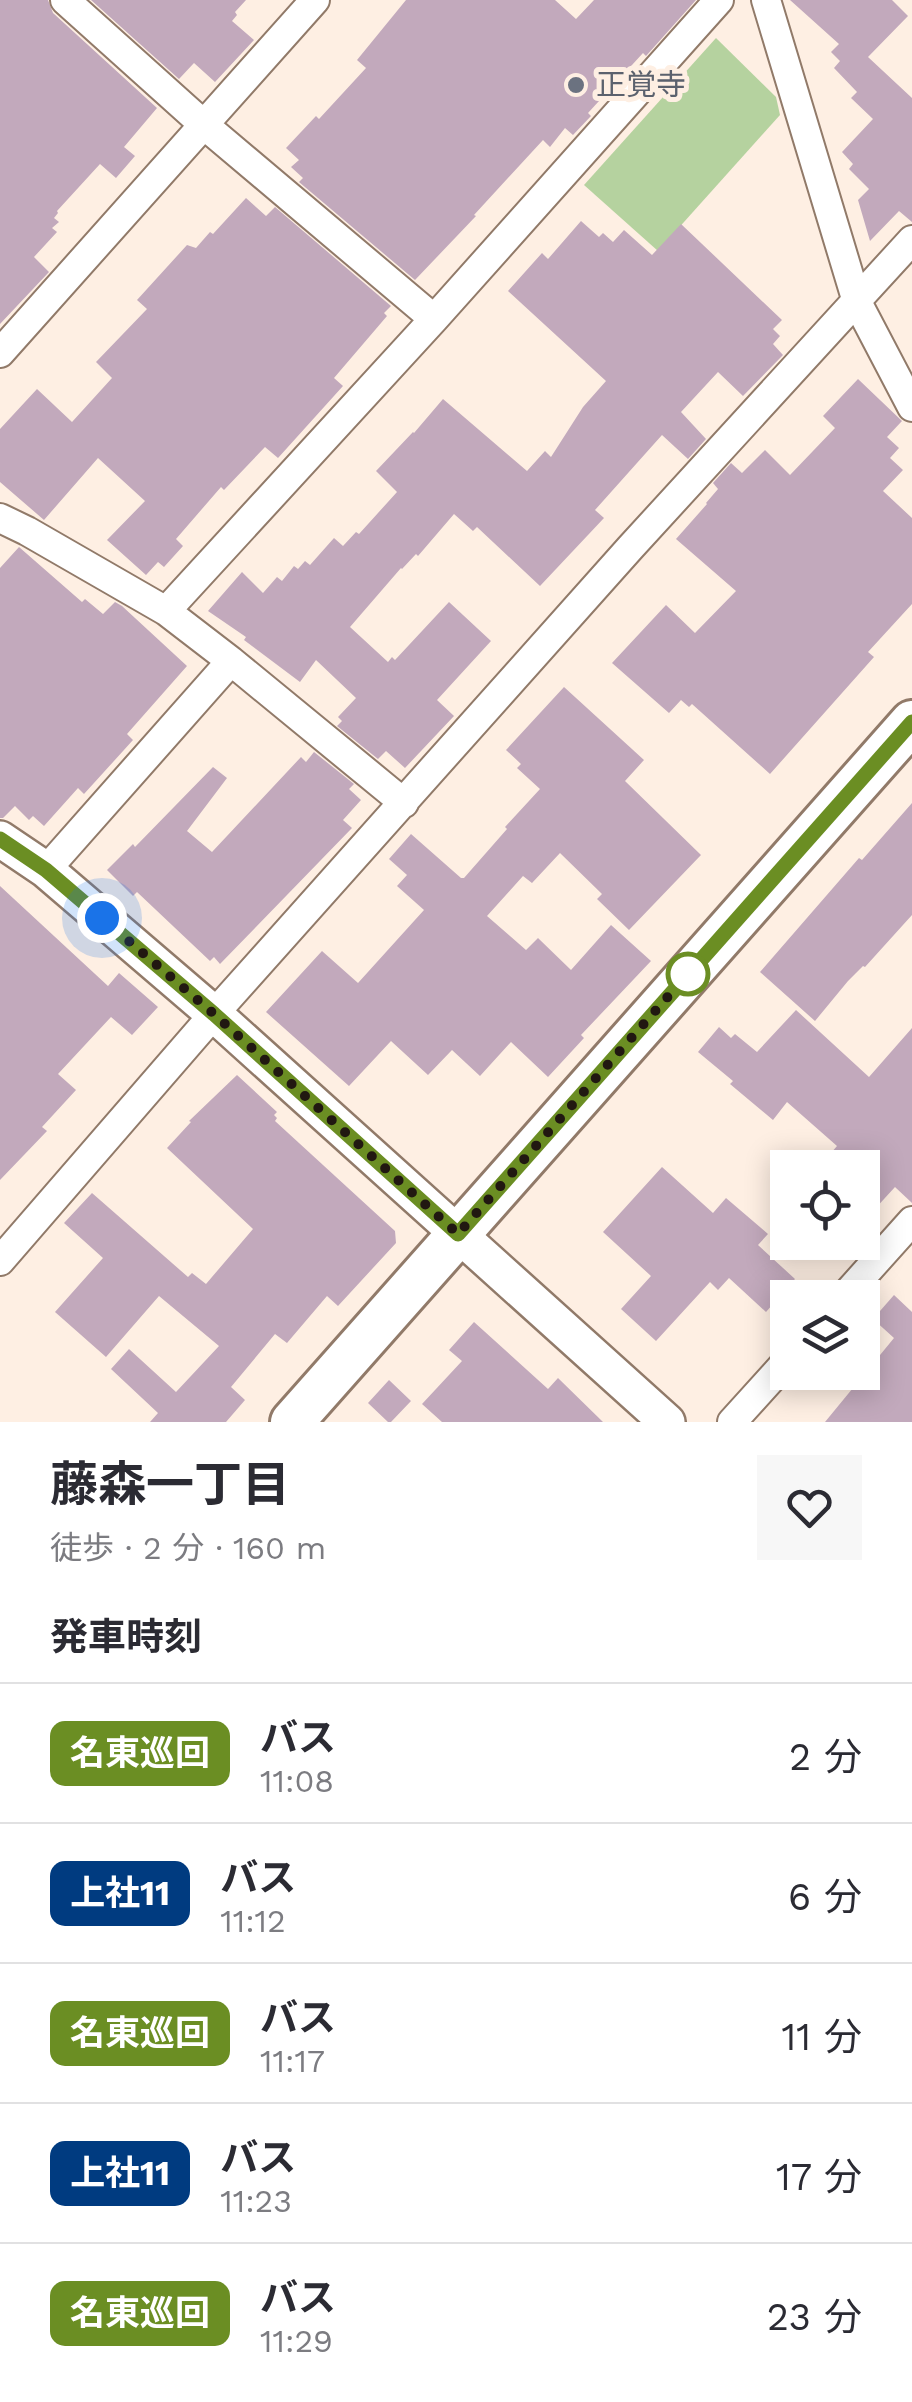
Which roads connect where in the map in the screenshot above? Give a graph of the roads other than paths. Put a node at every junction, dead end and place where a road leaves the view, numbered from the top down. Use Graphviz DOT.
graph roads {
  1 [pos="66,0"];
  2 [pos="315,0"];
  3 [pos="719,0"];
  4 [pos="766,0"];
  5 [pos="203,124"];
  6 [pos="912,240"];
  7 [pos="857,302"];
  8 [pos="434,319"];
  9 [pos="0,352"];
  10 [pos="912,407"];
  11 [pos="0,518"];
  12 [pos="166,612"];
  13 [pos="230,661"];
  14 [pos="912,722"];
  15 [pos="404,804"];
  16 [pos="0,839"];
  17 [pos="46,870"];
  18 [pos="214,1014"];
  19 [pos="912,1220"];
  20 [pos="458,1234"];
  21 [pos="0,1261"];
  22 [pos="859,1280"];
  23 [pos="770,1380"];
  24 [pos="292,1422"];
  25 [pos="667,1422"];
  26 [pos="732,1422"];
  1 -- 5 [label="street"];
  2 -- 5 [label="street"];
  3 -- 8 [label="street"];
  4 -- 7 [label="street"];
  5 -- 8 [label="street"];
  5 -- 9 [label="street"];
  6 -- 7 [label="street"];
  7 -- 10 [label="street"];
  7 -- 15 [label="street"];
  8 -- 12 [label="street"];
  11 -- 12 [label="street"];
  12 -- 13 [label="street"];
  13 -- 15 [label="street"];
  13 -- 17 [label="street"];
  14 -- 20 [label="main road"];
  15 -- 18 [label="street"];
  16 -- 17 [label="street"];
  17 -- 18 [label="street"];
  18 -- 20 [label="street"];
  18 -- 21 [label="street"];
  19 -- 22 [label="street"];
  20 -- 24 [label="main road"];
  20 -- 25 [label="street"];
  23 -- 26 [label="street"];
}
